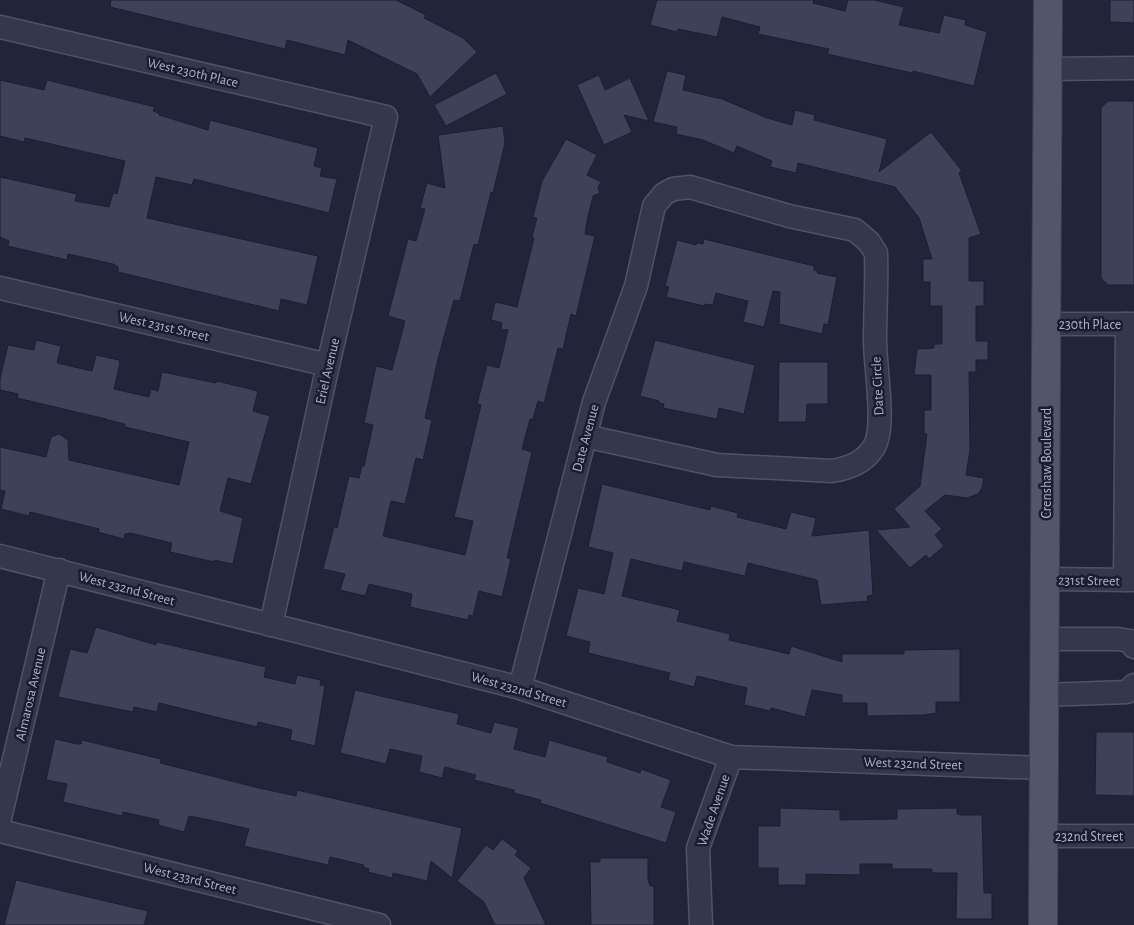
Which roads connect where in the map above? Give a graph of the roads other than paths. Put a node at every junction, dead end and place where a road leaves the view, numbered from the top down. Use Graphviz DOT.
graph roads {
  1 [pos="1048,0"];
  2 [pos="0,27"];
  3 [pos="1134,68"];
  4 [pos="1047,69"];
  5 [pos="386,117"];
  6 [pos="664,194"];
  7 [pos="0,288"];
  8 [pos="1047,324"];
  9 [pos="1130,324"];
  10 [pos="328,364"];
  11 [pos="585,436"];
  12 [pos="0,556"];
  13 [pos="59,570"];
  14 [pos="1045,579"];
  15 [pos="1130,580"];
  16 [pos="271,625"];
  17 [pos="1044,639"];
  18 [pos="1134,647"];
  19 [pos="1134,684"];
  20 [pos="520,688"];
  21 [pos="1044,695"];
  22 [pos="731,757"];
  23 [pos="1044,768"];
  24 [pos="0,818"];
  25 [pos="0,831"];
  26 [pos="1044,836"];
  27 [pos="1134,836"];
  28 [pos="379,925"];
  29 [pos="701,925"];
  30 [pos="1043,925"];
  1 -- 4 [label="main road, Crenshaw Boulevard"];
  2 -- 5 [label="street, West 230th Place"];
  3 -- 4 [label="street"];
  4 -- 8 [label="main road, Crenshaw Boulevard"];
  5 -- 10 [label="street, Eriel Avenue"];
  6 -- 11 [label="street, Date Avenue"];
  6 -- 11 [label="street, Date Circle"];
  7 -- 10 [label="street, West 231st Street"];
  8 -- 9 [label="street, 230th Place"];
  8 -- 14 [label="main road, Crenshaw Boulevard"];
  9 -- 15 [label="street"];
  10 -- 16 [label="street, Eriel Avenue"];
  11 -- 20 [label="street, Date Avenue"];
  12 -- 13 [label="street, West 232nd Street"];
  13 -- 16 [label="street, West 232nd Street"];
  13 -- 24 [label="street, Almarosa Avenue"];
  14 -- 15 [label="street, 231st Street"];
  14 -- 17 [label="main road, Crenshaw Boulevard"];
  16 -- 20 [label="street, West 232nd Street"];
  17 -- 18 [label="street"];
  17 -- 21 [label="main road, Crenshaw Boulevard"];
  19 -- 21 [label="street"];
  20 -- 22 [label="street, West 232nd Street"];
  21 -- 23 [label="main road, Crenshaw Boulevard"];
  22 -- 23 [label="street, West 232nd Street"];
  22 -- 29 [label="street, Wade Avenue"];
  23 -- 26 [label="main road, Crenshaw Boulevard"];
  25 -- 28 [label="street, West 233rd Street"];
  26 -- 27 [label="street, 232nd Street"];
  26 -- 30 [label="main road, Crenshaw Boulevard"];
}
